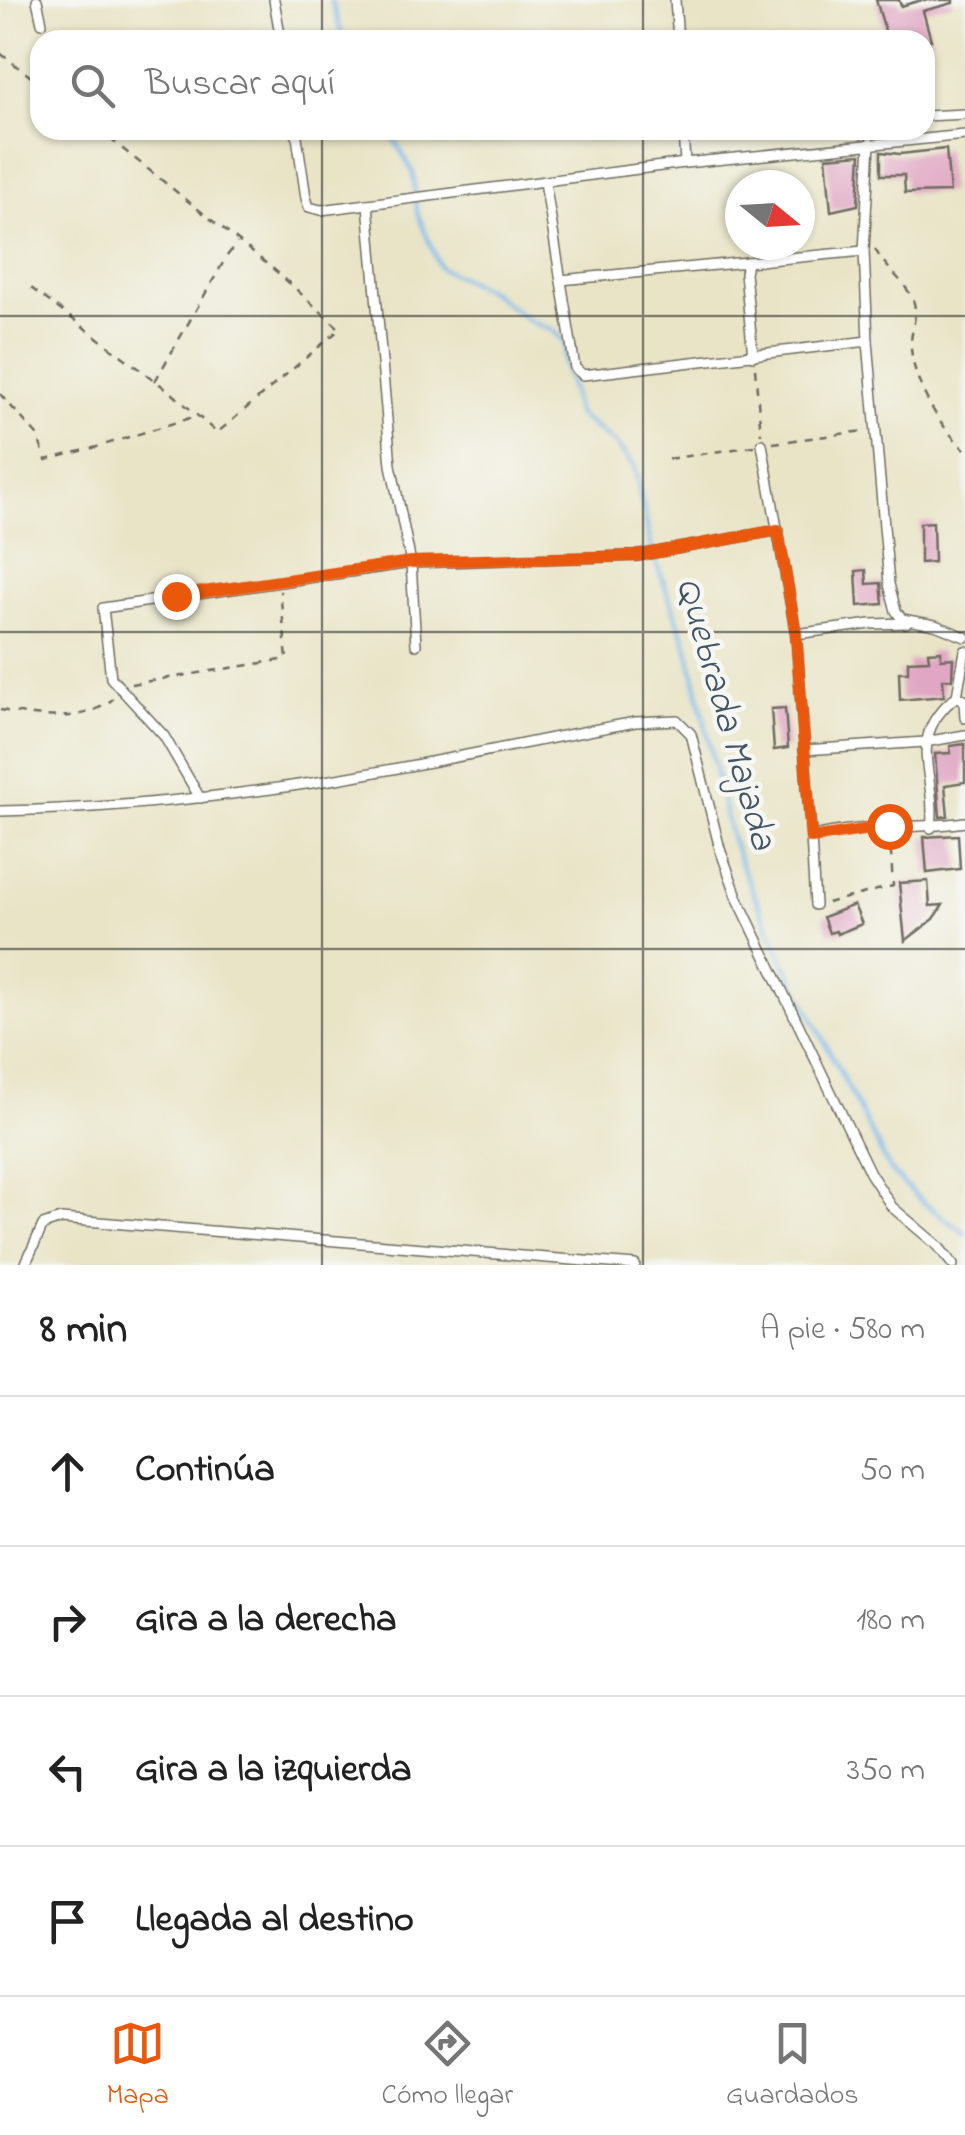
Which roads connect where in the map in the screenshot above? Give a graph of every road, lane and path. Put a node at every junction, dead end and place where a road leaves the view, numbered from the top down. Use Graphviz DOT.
graph roads {
  1 [pos="36,0"];
  2 [pos="274,0"];
  3 [pos="675,0"];
  4 [pos="42,22"];
  5 [pos="279,30"];
  6 [pos="677,30"];
  7 [pos="0,52"];
  8 [pos="30,76"];
  9 [pos="965,114"];
  10 [pos="935,116"];
  11 [pos="965,135"];
  12 [pos="935,138"];
  13 [pos="114,140"];
  14 [pos="298,140"];
  15 [pos="684,140"];
  16 [pos="911,140"];
  17 [pos="889,142"];
  18 [pos="870,144"];
  19 [pos="685,163"];
  20 [pos="545,182"];
  21 [pos="368,204"];
  22 [pos="238,242"];
  23 [pos="869,247"];
  24 [pos="747,262"];
  25 [pos="561,280"];
  26 [pos="30,288"];
  27 [pos="868,341"];
  28 [pos="754,356"];
  29 [pos="155,382"];
  30 [pos="0,394"];
  31 [pos="196,416"];
  32 [pos="875,430"];
  33 [pos="762,444"];
  34 [pos="965,449"];
  35 [pos="668,459"];
  36 [pos="778,530"];
  37 [pos="411,562"];
  38 [pos="279,581"];
  39 [pos="910,623"];
  40 [pos="796,634"];
  41 [pos="965,637"];
  42 [pos="416,644"];
  43 [pos="965,652"];
  44 [pos="121,692"];
  45 [pos="957,696"];
  46 [pos="0,710"];
  47 [pos="965,718"];
  48 [pos="965,735"];
  49 [pos="925,742"];
  50 [pos="804,750"];
  51 [pos="200,798"];
  52 [pos="0,811"];
  53 [pos="965,822"];
  54 [pos="889,826"];
  55 [pos="931,828"];
  56 [pos="811,838"];
  57 [pos="814,905"];
  58 [pos="25,1265"];
  59 [pos="635,1265"];
  60 [pos="952,1265"];
  1 -- 4 [label="street"];
  2 -- 5 [label="street"];
  3 -- 6 [label="street"];
  7 -- 8 [label="path"];
  9 -- 10 [label="street"];
  11 -- 12 [label="street"];
  13 -- 22 [label="path"];
  14 -- 21 [label="street"];
  15 -- 19 [label="street"];
  16 -- 17 [label="street"];
  17 -- 18 [label="street"];
  18 -- 19 [label="street"];
  18 -- 23 [label="street"];
  19 -- 20 [label="street"];
  20 -- 21 [label="street"];
  20 -- 25 [label="street"];
  21 -- 37 [label="street"];
  22 -- 29 [label="path"];
  22 -- 31 [label="path"];
  23 -- 24 [label="street"];
  23 -- 27 [label="street"];
  23 -- 34 [label="path"];
  24 -- 25 [label="street"];
  24 -- 28 [label="street"];
  25 -- 28 [label="street"];
  26 -- 29 [label="path"];
  27 -- 28 [label="street"];
  27 -- 32 [label="street"];
  28 -- 33 [label="path"];
  29 -- 31 [label="path"];
  30 -- 31 [label="path"];
  32 -- 33 [label="path"];
  32 -- 39 [label="street"];
  33 -- 35 [label="path"];
  33 -- 36 [label="street"];
  36 -- 37 [label="street"];
  36 -- 40 [label="street"];
  37 -- 38 [label="street"];
  37 -- 42 [label="street"];
  38 -- 44 [label="path"];
  38 -- 44 [label="street"];
  39 -- 40 [label="street"];
  39 -- 41 [label="street"];
  40 -- 50 [label="street"];
  43 -- 45 [label="street"];
  44 -- 46 [label="path"];
  44 -- 51 [label="street"];
  45 -- 47 [label="street"];
  45 -- 49 [label="street"];
  48 -- 49 [label="street"];
  49 -- 50 [label="street"];
  49 -- 55 [label="street"];
  50 -- 56 [label="street"];
  51 -- 52 [label="street"];
  51 -- 60 [label="street"];
  53 -- 55 [label="street"];
  54 -- 55 [label="street"];
  54 -- 56 [label="street"];
  54 -- 57 [label="path"];
  56 -- 57 [label="street"];
  58 -- 59 [label="street"];
}
